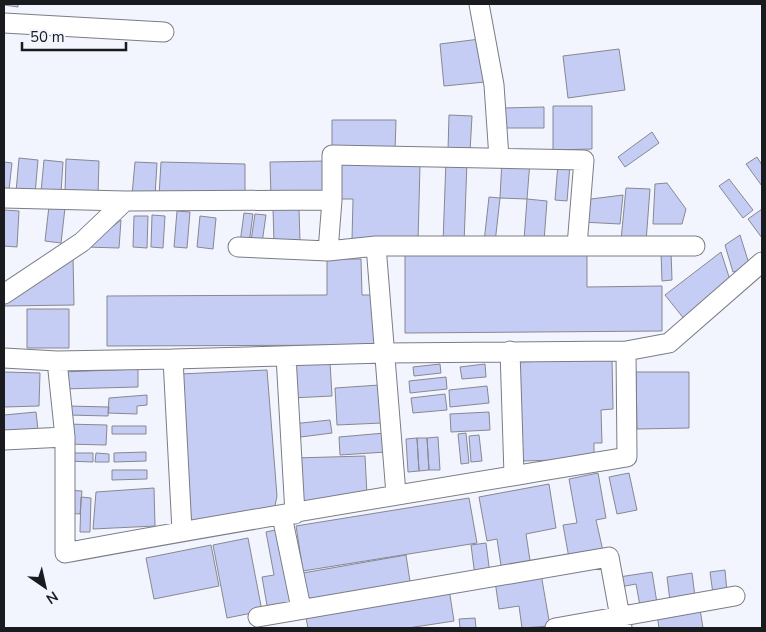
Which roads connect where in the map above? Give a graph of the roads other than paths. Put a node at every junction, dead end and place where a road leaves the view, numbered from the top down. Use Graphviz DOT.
graph roads {
  1 [pos="479,4"];
  2 [pos="4,22"];
  3 [pos="164,32"];
  4 [pos="499,158"];
  5 [pos="4,198"];
  6 [pos="332,200"];
  7 [pos="125,201"];
  8 [pos="376,246"];
  9 [pos="577,246"];
  10 [pos="695,246"];
  11 [pos="238,247"];
  12 [pos="328,251"];
  13 [pos="762,262"];
  14 [pos="4,294"];
  15 [pos="510,351"];
  16 [pos="626,351"];
  17 [pos="384,353"];
  18 [pos="286,356"];
  19 [pos="4,358"];
  20 [pos="173,359"];
  21 [pos="58,361"];
  22 [pos="65,437"];
  23 [pos="4,440"];
  24 [pos="514,475"];
  25 [pos="396,494"];
  26 [pos="289,515"];
  27 [pos="182,531"];
  28 [pos="735,596"];
  29 [pos="301,608"];
  30 [pos="258,617"];
  31 [pos="621,622"];
  32 [pos="555,628"];
  1 -- 4 [label="street"];
  2 -- 3 [label="street"];
  4 -- 6 [label="street"];
  4 -- 9 [label="street"];
  5 -- 7 [label="street"];
  6 -- 7 [label="street"];
  6 -- 12 [label="street"];
  7 -- 14 [label="street"];
  8 -- 9 [label="street"];
  8 -- 12 [label="street"];
  8 -- 17 [label="street"];
  9 -- 10 [label="street"];
  11 -- 12 [label="street"];
  13 -- 16 [label="street"];
  15 -- 16 [label="street"];
  15 -- 17 [label="street"];
  15 -- 24 [label="street"];
  16 -- 24 [label="street"];
  17 -- 18 [label="street"];
  17 -- 25 [label="street"];
  18 -- 20 [label="street"];
  18 -- 26 [label="street"];
  19 -- 21 [label="street"];
  20 -- 21 [label="street"];
  20 -- 27 [label="street"];
  21 -- 22 [label="street"];
  22 -- 23 [label="street"];
  22 -- 27 [label="street"];
  24 -- 25 [label="street"];
  25 -- 26 [label="street"];
  26 -- 27 [label="street"];
  26 -- 29 [label="street"];
  28 -- 31 [label="street"];
  29 -- 30 [label="street"];
  29 -- 31 [label="street"];
  31 -- 32 [label="street"];
}
